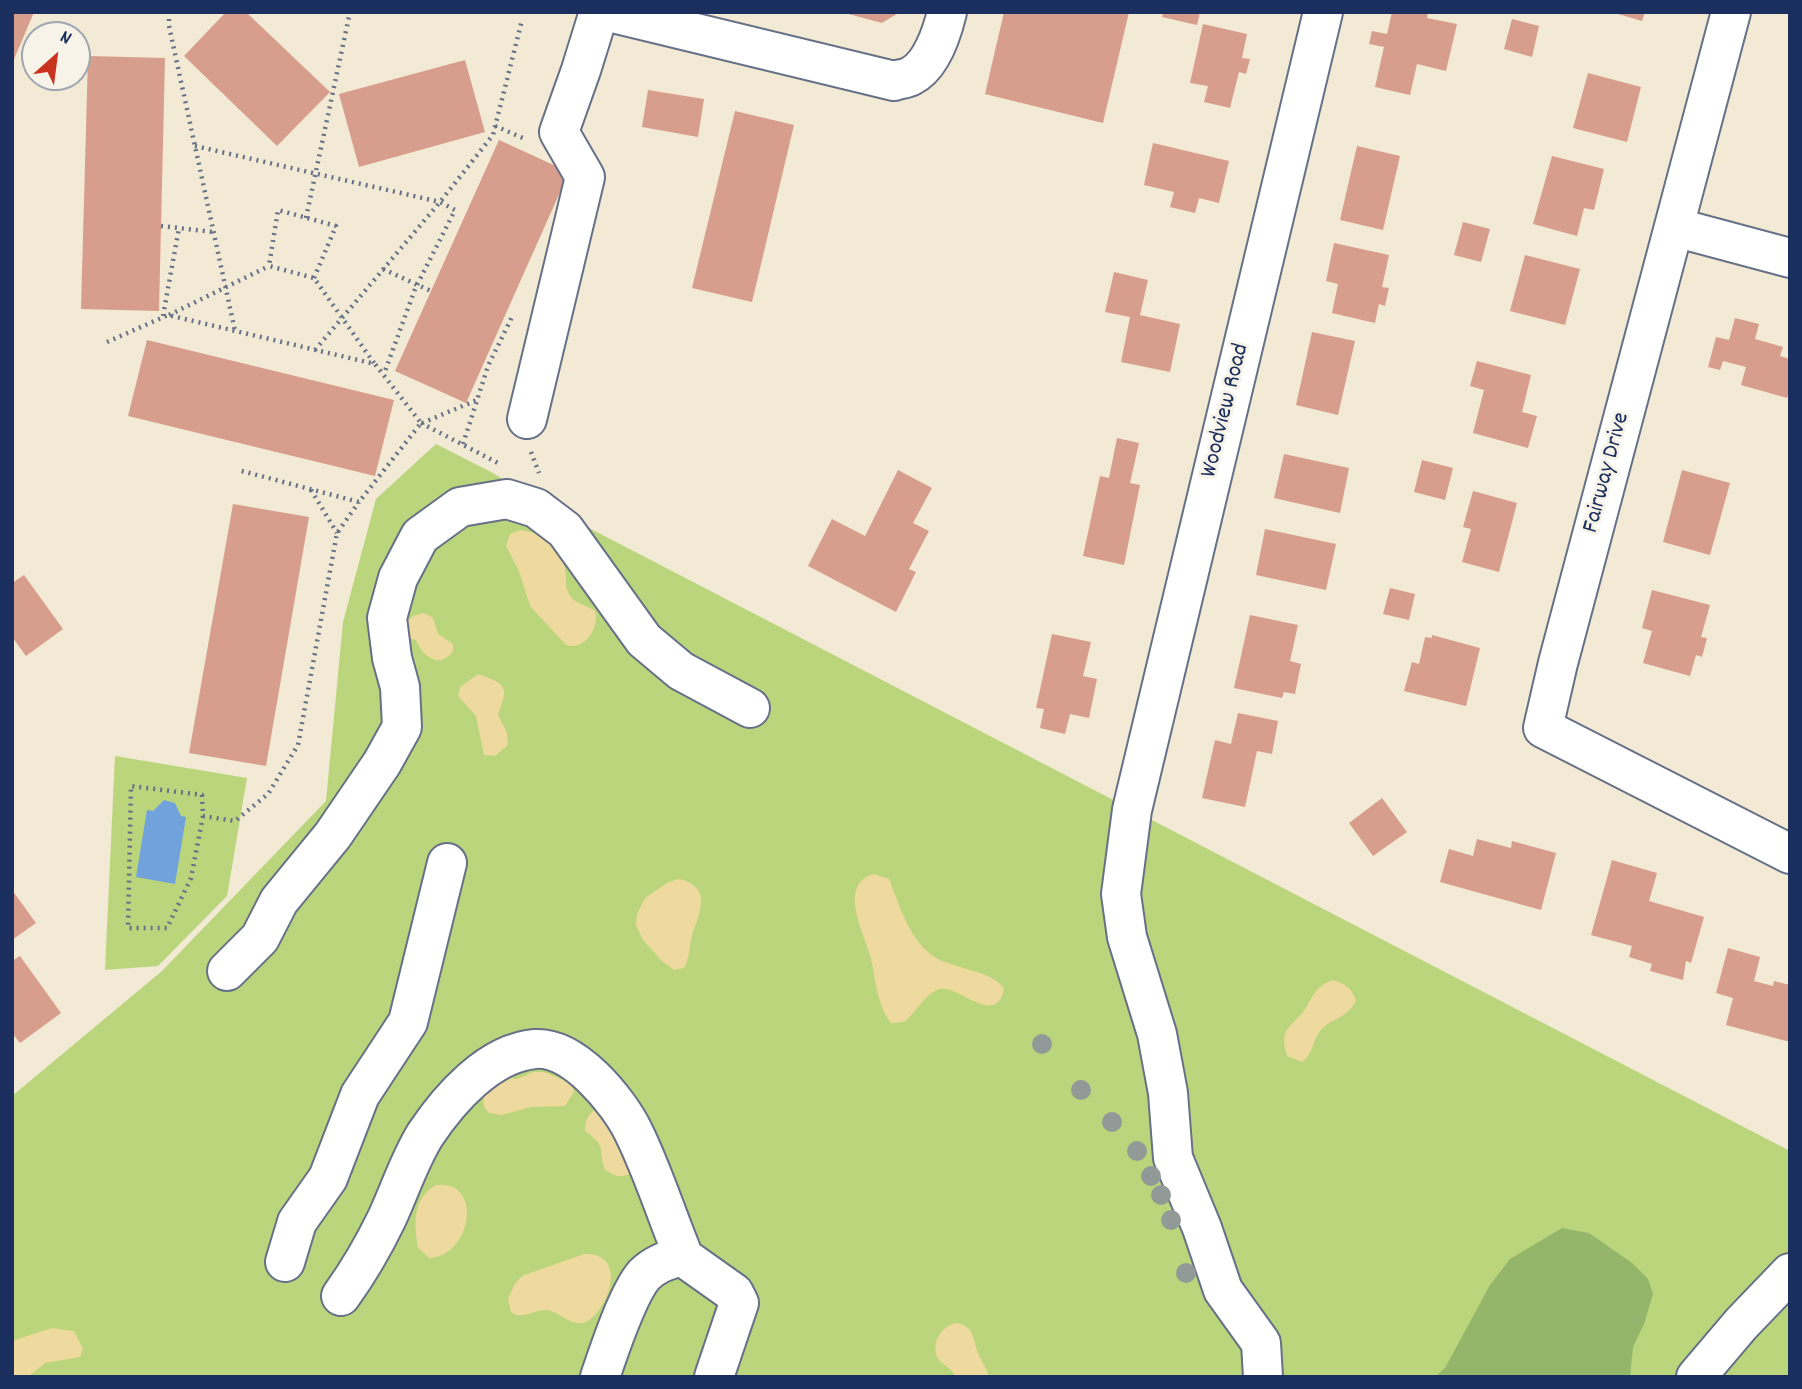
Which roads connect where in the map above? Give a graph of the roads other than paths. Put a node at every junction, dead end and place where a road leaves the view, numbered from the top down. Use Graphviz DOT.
graph roads {
  1 [pos="598,12"];
  2 [pos="609,12"];
  3 [pos="947,12"];
  4 [pos="1323,12"];
  5 [pos="1731,12"];
  6 [pos="1674,227"];
  7 [pos="1790,258"];
  8 [pos="527,419"];
  9 [pos="750,708"];
  10 [pos="1790,854"];
  11 [pos="447,863"];
  12 [pos="227,971"];
  13 [pos="679,1254"];
  14 [pos="285,1262"];
  15 [pos="1790,1273"];
  16 [pos="341,1296"];
  17 [pos="600,1377"];
  18 [pos="714,1377"];
  19 [pos="1263,1377"];
  20 [pos="1696,1377"];
  1 -- 8 [label="street"];
  2 -- 3 [label="street"];
  4 -- 19 [label="street, Woodview Road"];
  5 -- 6 [label="street, Fairway Drive"];
  6 -- 7 [label="street"];
  6 -- 10 [label="street, Fairway Drive"];
  9 -- 12 [label="street"];
  11 -- 14 [label="street"];
  13 -- 16 [label="street"];
  13 -- 17 [label="street"];
  13 -- 18 [label="street"];
  15 -- 20 [label="street"];
}
